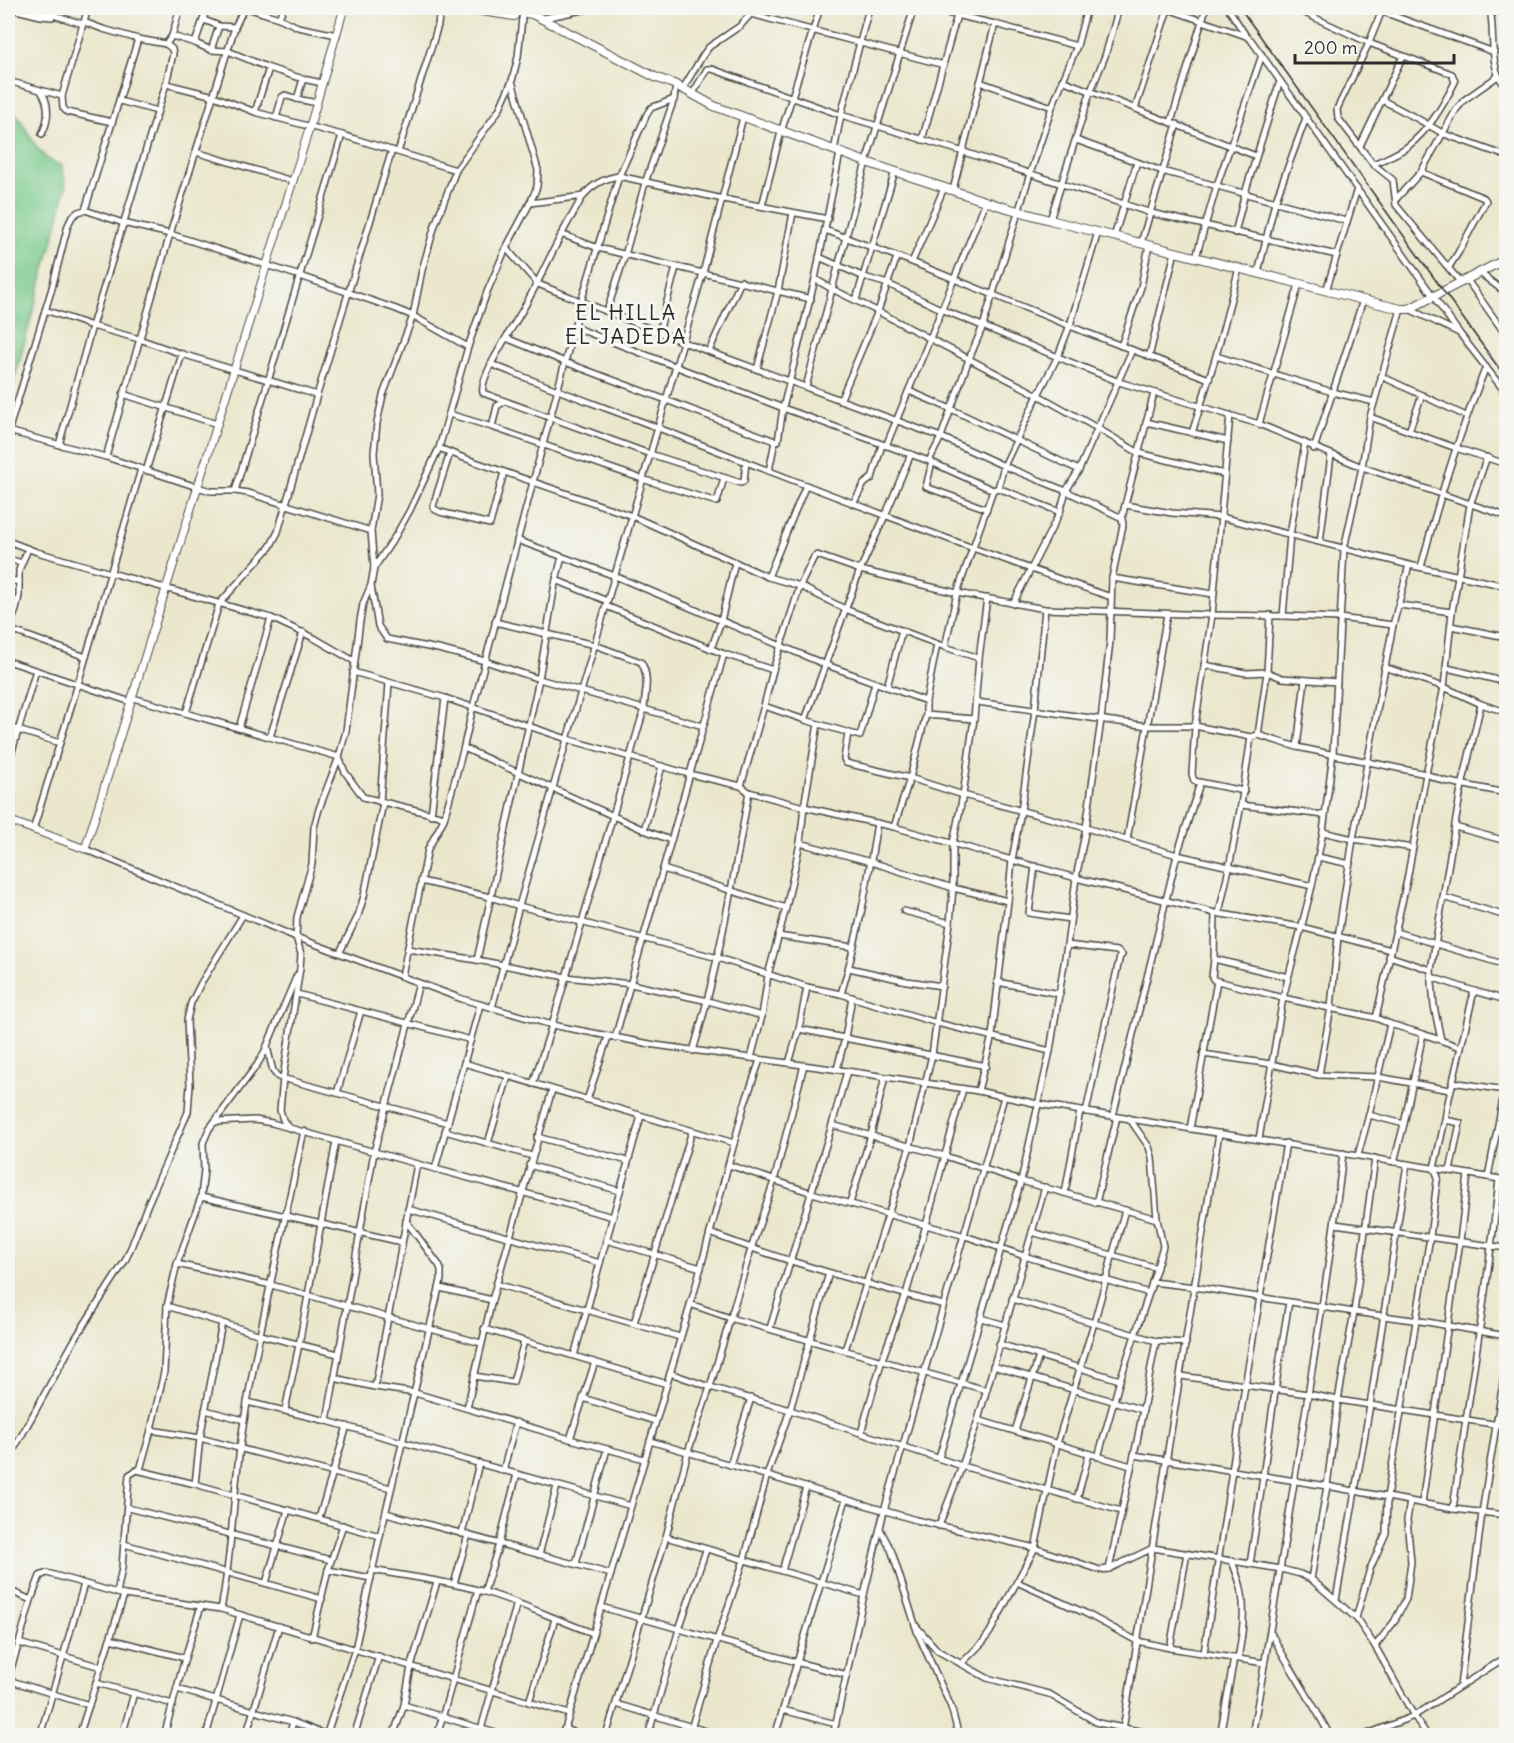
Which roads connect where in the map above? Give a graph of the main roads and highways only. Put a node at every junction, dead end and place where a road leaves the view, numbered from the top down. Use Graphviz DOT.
graph roads {
  1 [pos="463,8"];
  2 [pos="498,8"];
  3 [pos="531,14"];
  4 [pos="1506,259"];
  1 -- 3 [label="main road"];
  2 -- 3 [label="main road"];
  3 -- 4 [label="main road"];
}
